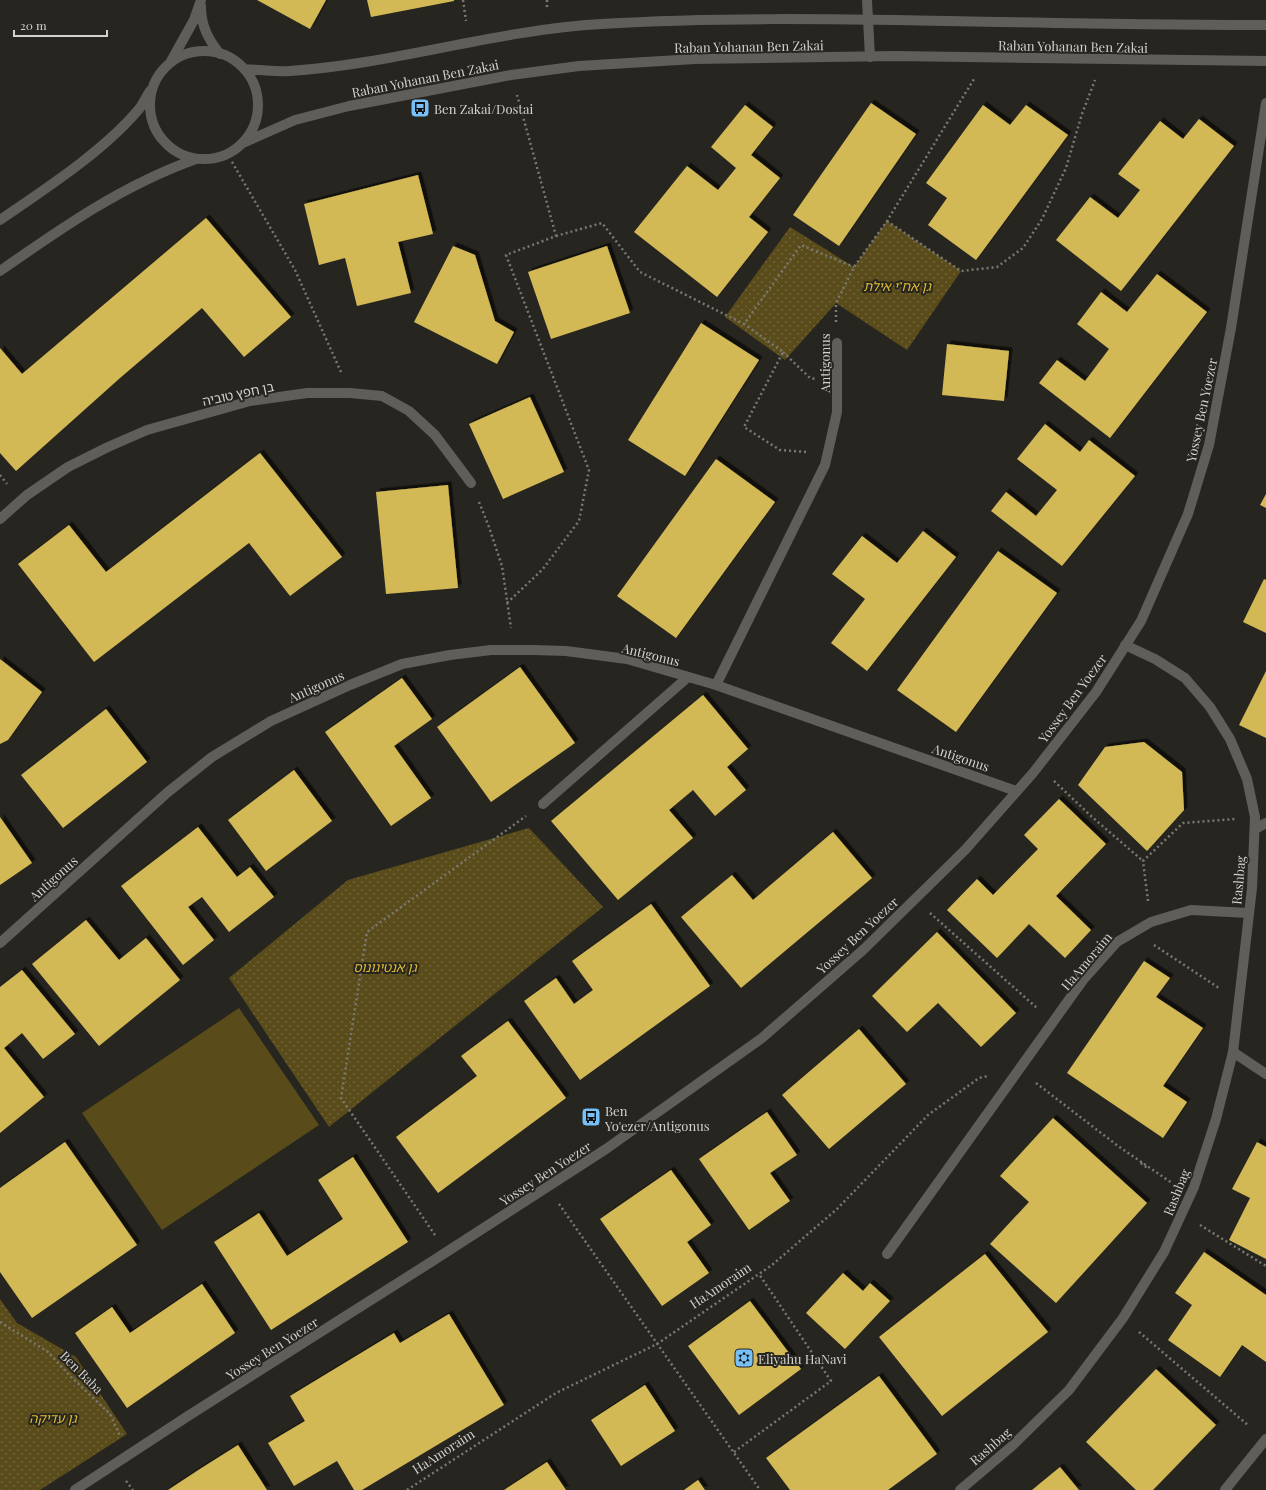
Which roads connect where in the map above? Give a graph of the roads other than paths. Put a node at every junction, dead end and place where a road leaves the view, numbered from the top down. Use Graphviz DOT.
graph roads {
  1 [pos="867,0"];
  2 [pos="201,1"];
  3 [pos="868,19"];
  4 [pos="1266,25"];
  5 [pos="220,54"];
  6 [pos="870,57"];
  7 [pos="1266,61"];
  8 [pos="170,64"];
  9 [pos="244,69"];
  10 [pos="154,84"];
  11 [pos="1266,103"];
  12 [pos="243,144"];
  13 [pos="196,159"];
  14 [pos="0,220"];
  15 [pos="0,271"];
  16 [pos="837,343"];
  17 [pos="471,483"];
  18 [pos="0,519"];
  19 [pos="1125,645"];
  20 [pos="688,677"];
  21 [pos="716,685"];
  22 [pos="1016,791"];
  23 [pos="543,804"];
  24 [pos="1266,823"];
  25 [pos="1255,829"];
  26 [pos="1249,913"];
  27 [pos="0,943"];
  28 [pos="1233,1052"];
  29 [pos="1266,1074"];
  30 [pos="887,1254"];
  31 [pos="1266,1439"];
  32 [pos="75,1490"];
  33 [pos="960,1490"];
  34 [pos="1225,1490"];
  1 -- 3 [label="street"];
  2 -- 5 [label="street"];
  2 -- 8 [label="street"];
  3 -- 4 [label="street, Raban Yohanan Ben Zakai"];
  3 -- 6 [label="street"];
  3 -- 9 [label="street, Raban Yohanan Ben Zakai"];
  5 -- 8 [label="street"];
  5 -- 9 [label="street"];
  6 -- 7 [label="street, Raban Yohanan Ben Zakai"];
  6 -- 12 [label="street, Raban Yohanan Ben Zakai"];
  8 -- 10 [label="street"];
  9 -- 12 [label="street"];
  10 -- 13 [label="street"];
  10 -- 14 [label="street"];
  11 -- 19 [label="street, Yossey Ben Yoezer"];
  12 -- 13 [label="street"];
  13 -- 15 [label="street"];
  16 -- 21 [label="street, Antigonus"];
  17 -- 18 [label="street, בן חפץ טוביה"];
  19 -- 22 [label="street, Yossey Ben Yoezer"];
  19 -- 25 [label="street, Rashbag"];
  20 -- 21 [label="street, Antigonus"];
  20 -- 23 [label="street"];
  20 -- 27 [label="street, Antigonus"];
  21 -- 22 [label="street, Antigonus"];
  22 -- 32 [label="street, Yossey Ben Yoezer"];
  24 -- 25 [label="street"];
  25 -- 26 [label="street, Rashbag"];
  26 -- 28 [label="street, Rashbag"];
  26 -- 30 [label="street, HaAmoraim"];
  28 -- 29 [label="street"];
  28 -- 33 [label="street, Rashbag"];
  31 -- 34 [label="street"];
}
